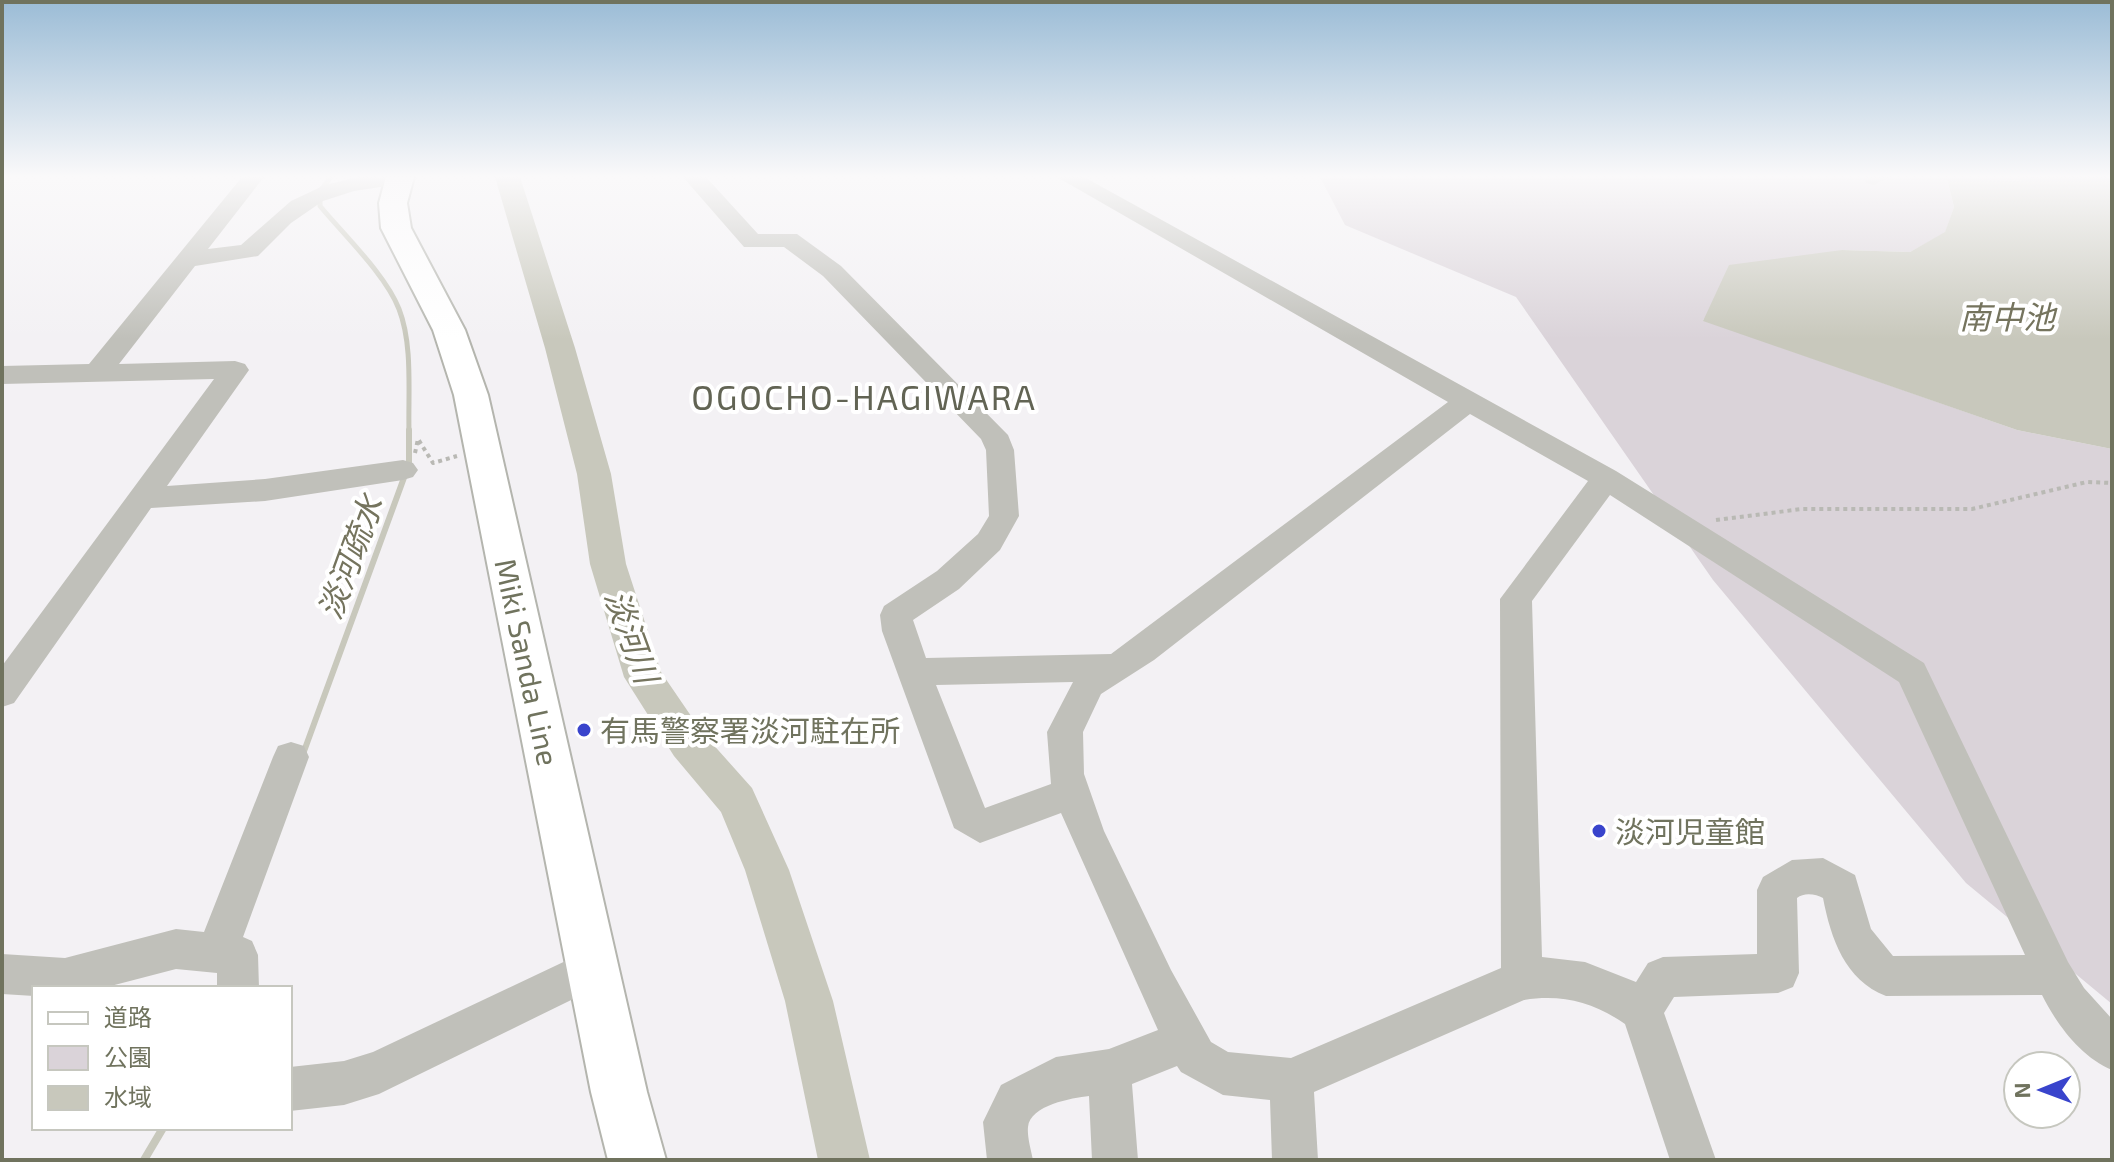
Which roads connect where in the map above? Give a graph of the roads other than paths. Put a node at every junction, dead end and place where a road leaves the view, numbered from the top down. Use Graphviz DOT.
graph roads {
  1 [pos="209,231"];
  2 [pos="267,231"];
  3 [pos="398,231"];
  4 [pos="742,231"];
  5 [pos="1165,231"];
  6 [pos="185,260"];
  7 [pos="97,373"];
  8 [pos="2,375"];
  9 [pos="1468,401"];
  10 [pos="409,463"];
  11 [pos="1606,478"];
  12 [pos="159,497"];
  13 [pos="1110,667"];
  14 [pos="914,672"];
  15 [pos="2,693"];
  16 [pos="291,757"];
  17 [pos="1072,793"];
  18 [pos="228,963"];
  19 [pos="593,968"];
  20 [pos="2,974"];
  21 [pos="2051,975"];
  22 [pos="1522,980"];
  23 [pos="1642,1010"];
  24 [pos="1186,1041"];
  25 [pos="2112,1048"];
  26 [pos="1109,1071"];
  27 [pos="1291,1080"];
  28 [pos="292,1089"];
  29 [pos="637,1160"];
  30 [pos="1010,1160"];
  31 [pos="1115,1160"];
  32 [pos="1295,1160"];
  33 [pos="1693,1160"];
  1 -- 6 [label="street"];
  2 -- 6 [label="street"];
  3 -- 19 [label="main road, Miki Sanda Line"];
  4 -- 14 [label="street"];
  5 -- 9 [label="street"];
  6 -- 7 [label="street"];
  7 -- 8 [label="street"];
  7 -- 12 [label="street"];
  9 -- 11 [label="street"];
  9 -- 13 [label="street"];
  10 -- 12 [label="street"];
  11 -- 21 [label="street"];
  11 -- 22 [label="street"];
  12 -- 15 [label="street"];
  13 -- 14 [label="street"];
  13 -- 17 [label="street"];
  14 -- 17 [label="street"];
  16 -- 18 [label="street"];
  17 -- 24 [label="street"];
  18 -- 20 [label="street"];
  19 -- 28 [label="street"];
  19 -- 29 [label="main road, Miki Sanda Line"];
  21 -- 23 [label="street"];
  21 -- 25 [label="street"];
  22 -- 23 [label="street"];
  22 -- 27 [label="street"];
  23 -- 33 [label="street"];
  24 -- 26 [label="street"];
  24 -- 27 [label="street"];
  26 -- 30 [label="street"];
  26 -- 31 [label="street"];
  27 -- 32 [label="street"];
}
